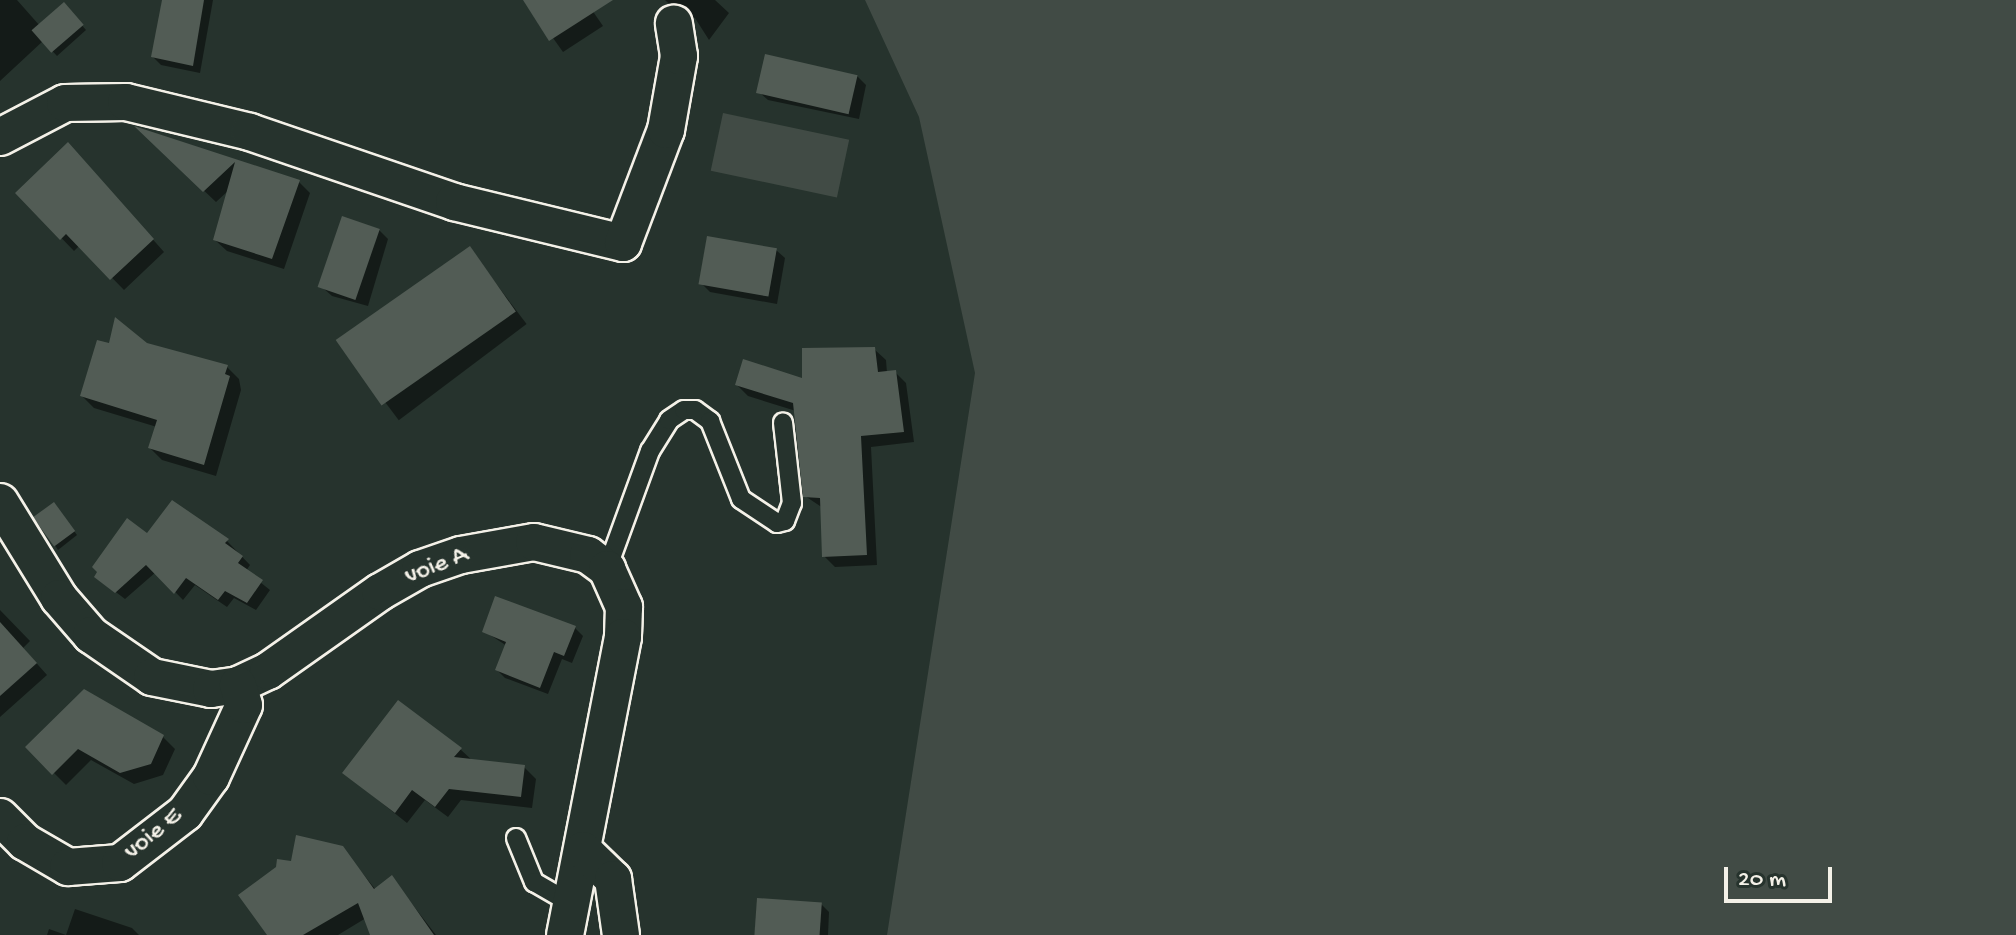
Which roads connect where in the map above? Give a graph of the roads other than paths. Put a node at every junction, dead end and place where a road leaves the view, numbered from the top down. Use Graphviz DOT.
graph roads {
  1 [pos="674,23"];
  2 [pos="0,137"];
  3 [pos="783,423"];
  4 [pos="0,502"];
  5 [pos="607,569"];
  6 [pos="238,685"];
  7 [pos="0,817"];
  8 [pos="516,838"];
  9 [pos="583,850"];
  10 [pos="568,919"];
  11 [pos="621,935"];
  1 -- 2 [label="street"];
  3 -- 5 [label="lane"];
  4 -- 6 [label="street, voie A"];
  5 -- 6 [label="street, voie A"];
  5 -- 9 [label="street"];
  6 -- 7 [label="street, voie E"];
  8 -- 10 [label="lane"];
  9 -- 10 [label="street"];
  9 -- 11 [label="street"];
}
